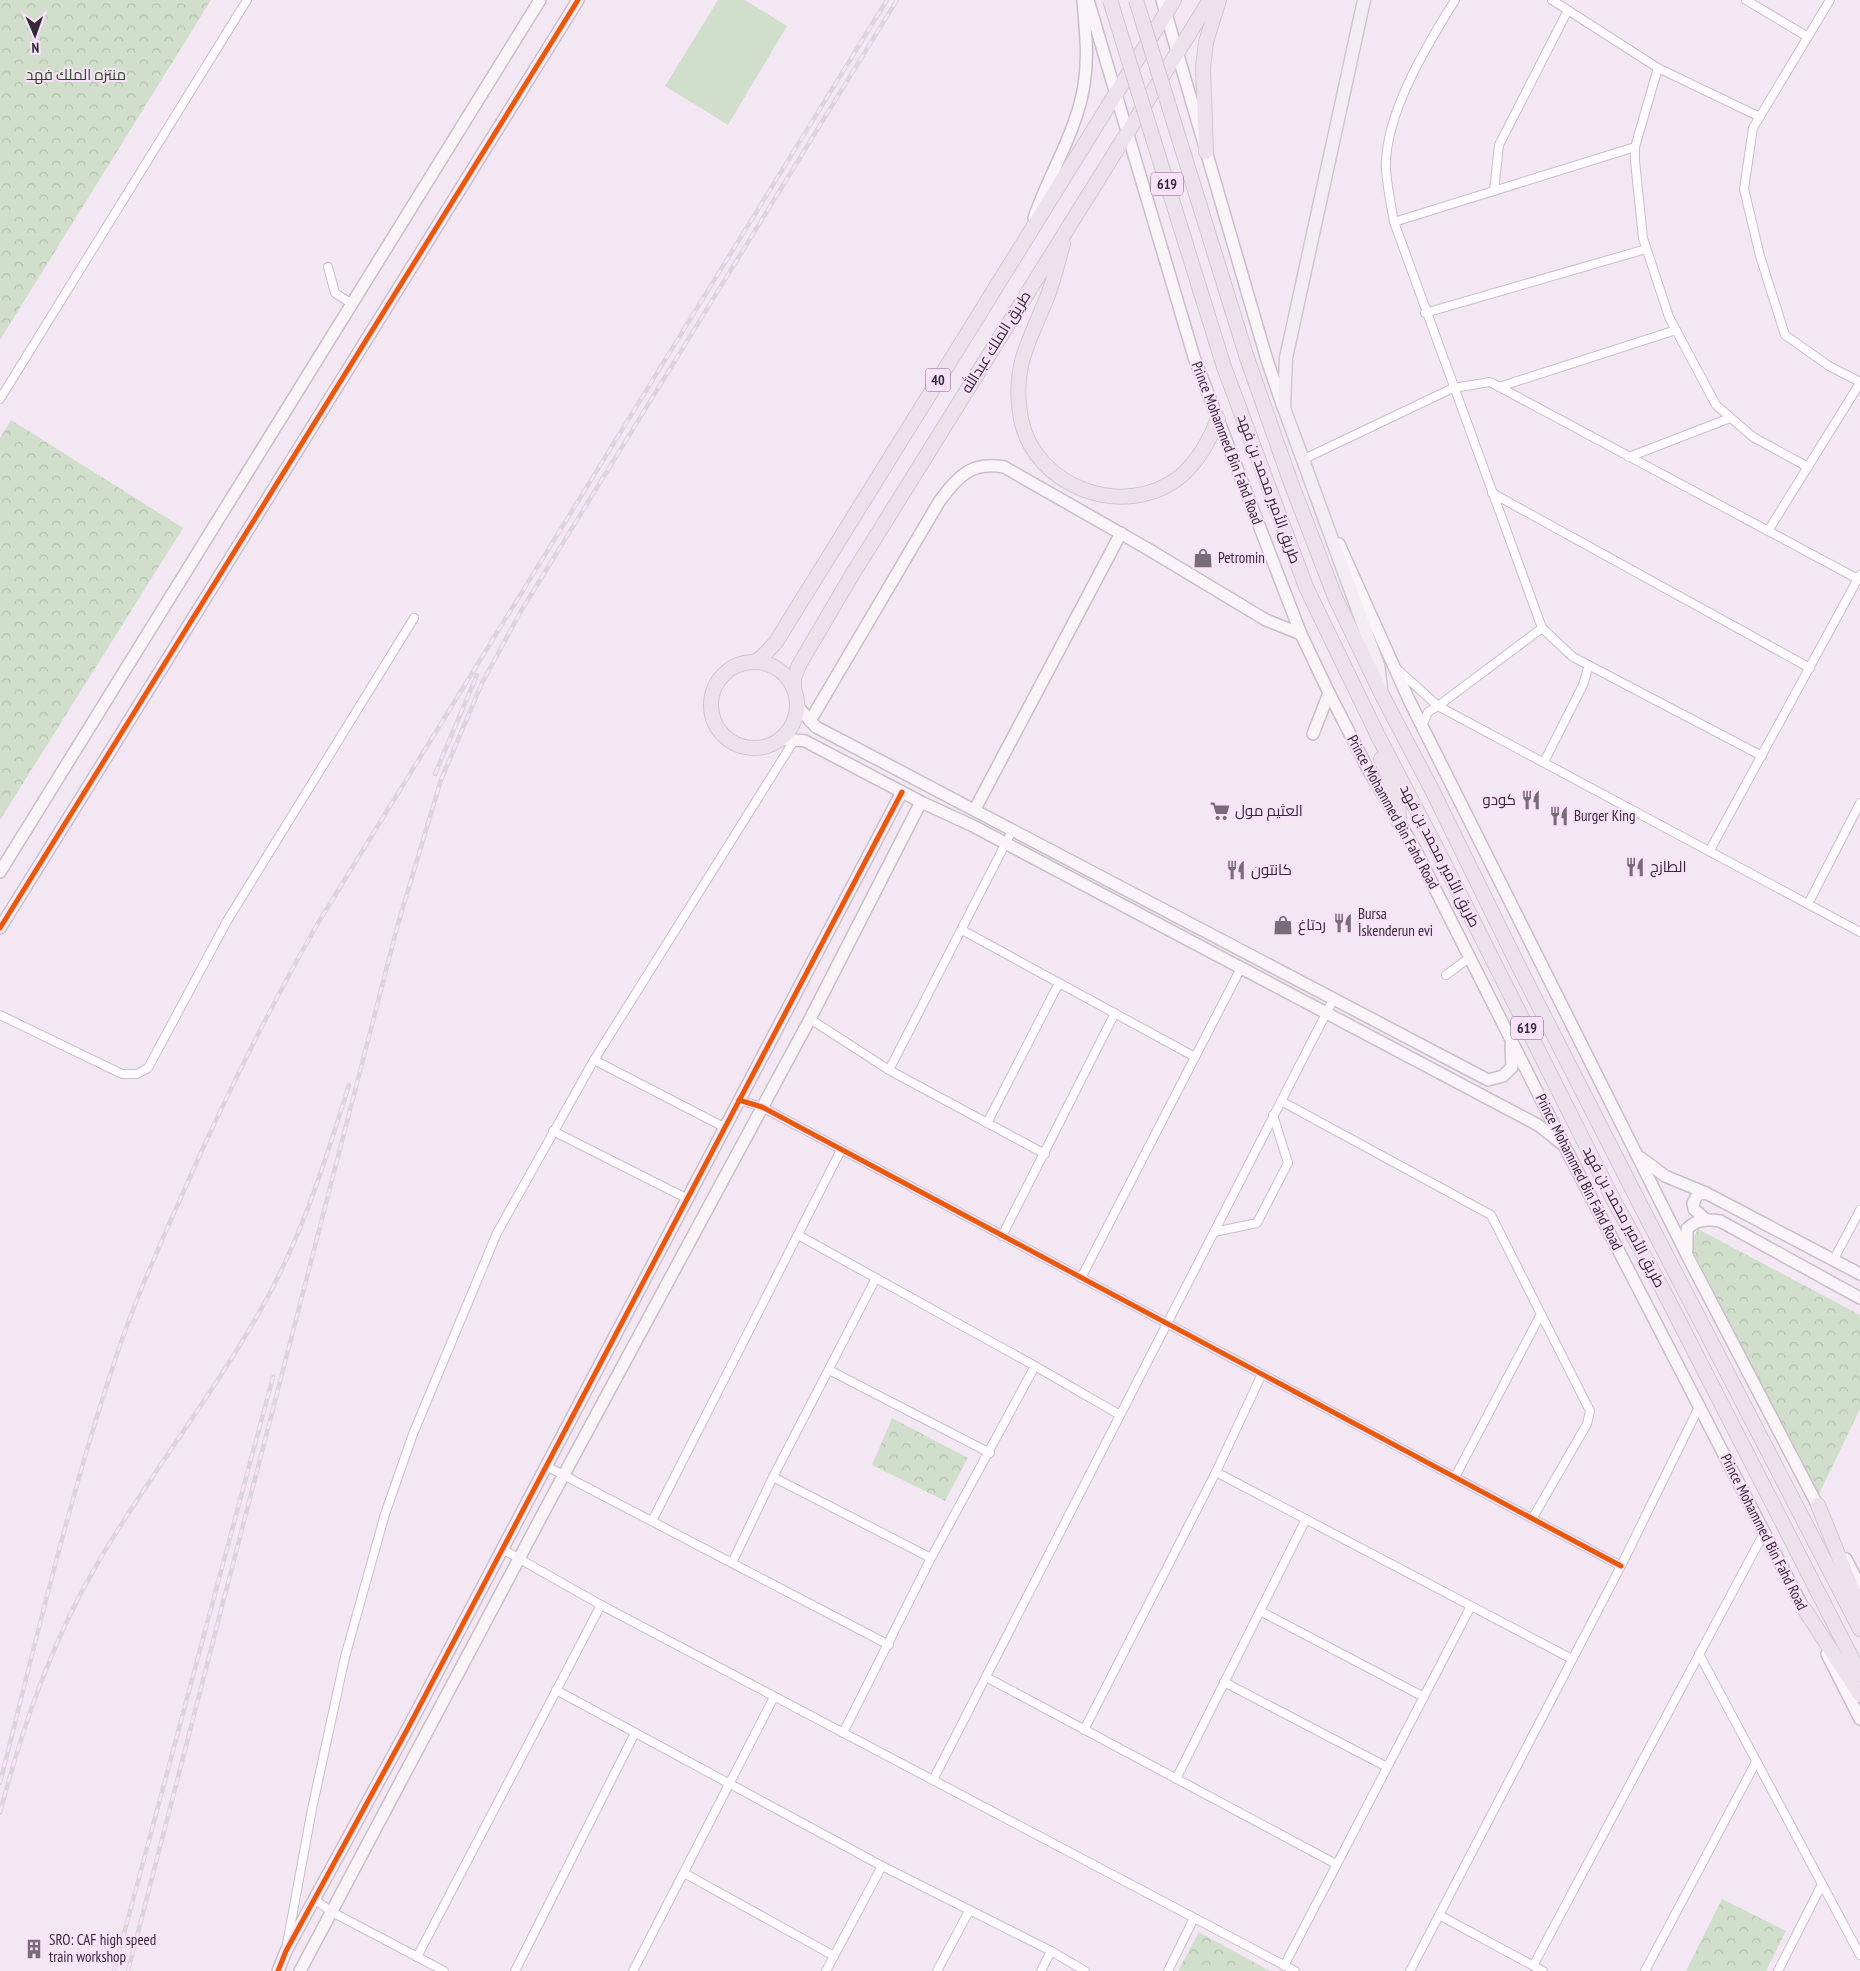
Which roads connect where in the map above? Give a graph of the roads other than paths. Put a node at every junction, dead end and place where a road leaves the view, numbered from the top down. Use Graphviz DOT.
graph roads {
  1 [pos="247,0"];
  2 [pos="540,0"];
  3 [pos="578,0"];
  4 [pos="1083,0"];
  5 [pos="1088,0"];
  6 [pos="1110,0"];
  7 [pos="1136,0"];
  8 [pos="1210,0"];
  9 [pos="1219,0"];
  10 [pos="1364,0"];
  11 [pos="1454,0"];
  12 [pos="1552,0"];
  13 [pos="1746,0"];
  14 [pos="1830,0"];
  15 [pos="1168,4"];
  16 [pos="1568,10"];
  17 [pos="1808,37"];
  18 [pos="1177,51"];
  19 [pos="1658,68"];
  20 [pos="1116,93"];
  21 [pos="1760,117"];
  22 [pos="1128,130"];
  23 [pos="1635,147"];
  24 [pos="1206,152"];
  25 [pos="1494,191"];
  26 [pos="1394,222"];
  27 [pos="1067,229"];
  28 [pos="1028,236"];
  29 [pos="1646,249"];
  30 [pos="328,267"];
  31 [pos="352,304"];
  32 [pos="1425,312"];
  33 [pos="1676,330"];
  34 [pos="1860,383"];
  35 [pos="1499,387"];
  36 [pos="1453,388"];
  37 [pos="0,399"];
  38 [pos="1284,408"];
  39 [pos="1730,418"];
  40 [pos="1218,419"];
  41 [pos="1629,457"];
  42 [pos="1302,460"];
  43 [pos="1808,467"];
  44 [pos="1492,493"];
  45 [pos="1768,531"];
  46 [pos="1121,533"];
  47 [pos="1859,577"];
  48 [pos="414,618"];
  49 [pos="1542,628"];
  50 [pos="1301,634"];
  51 [pos="755,662"];
  52 [pos="1393,665"];
  53 [pos="1589,665"];
  54 [pos="1810,668"];
  55 [pos="794,690"];
  56 [pos="1329,694"];
  57 [pos="1382,695"];
  58 [pos="797,706"];
  59 [pos="1438,706"];
  60 [pos="810,721"];
  61 [pos="1422,726"];
  62 [pos="1313,734"];
  63 [pos="1378,736"];
  64 [pos="795,739"];
  65 [pos="777,742"];
  66 [pos="1762,756"];
  67 [pos="1544,762"];
  68 [pos="902,792"];
  69 [pos="921,802"];
  70 [pos="1859,808"];
  71 [pos="975,809"];
  72 [pos="1399,822"];
  73 [pos="1013,829"];
  74 [pos="1005,843"];
  75 [pos="1710,850"];
  76 [pos="0,872"];
  77 [pos="1808,904"];
  78 [pos="0,928"];
  79 [pos="962,930"];
  80 [pos="1860,932"];
  81 [pos="1469,958"];
  82 [pos="1241,968"];
  83 [pos="1446,975"];
  84 [pos="1059,983"];
  85 [pos="1333,1000"];
  86 [pos="1326,1012"];
  87 [pos="1115,1013"];
  88 [pos="0,1015"];
  89 [pos="810,1019"];
  90 [pos="1510,1038"];
  91 [pos="1195,1057"];
  92 [pos="594,1060"];
  93 [pos="888,1070"];
  94 [pos="739,1100"];
  95 [pos="1281,1101"];
  96 [pos="762,1108"];
  97 [pos="1273,1115"];
  98 [pos="987,1123"];
  99 [pos="724,1127"];
  100 [pos="554,1131"];
  101 [pos="1564,1145"];
  102 [pos="841,1150"];
  103 [pos="1635,1152"];
  104 [pos="1045,1154"];
  105 [pos="1706,1193"];
  106 [pos="686,1198"];
  107 [pos="1860,1210"];
  108 [pos="1705,1219"];
  109 [pos="1214,1232"];
  110 [pos="798,1236"];
  111 [pos="1002,1236"];
  112 [pos="1689,1259"];
  113 [pos="1834,1259"];
  114 [pos="1860,1274"];
  115 [pos="876,1278"];
  116 [pos="1080,1278"];
  117 [pos="1860,1298"];
  118 [pos="1541,1314"];
  119 [pos="1167,1324"];
  120 [pos="1036,1366"];
  121 [pos="829,1370"];
  122 [pos="1262,1374"];
  123 [pos="1699,1407"];
  124 [pos="1120,1415"];
  125 [pos="990,1453"];
  126 [pos="546,1466"];
  127 [pos="1216,1472"];
  128 [pos="563,1475"];
  129 [pos="773,1477"];
  130 [pos="1455,1477"];
  131 [pos="1818,1505"];
  132 [pos="1306,1519"];
  133 [pos="1532,1519"];
  134 [pos="652,1522"];
  135 [pos="1765,1531"];
  136 [pos="502,1549"];
  137 [pos="519,1558"];
  138 [pos="930,1558"];
  139 [pos="732,1563"];
  140 [pos="1621,1566"];
  141 [pos="1860,1587"];
  142 [pos="601,1605"];
  143 [pos="1471,1606"];
  144 [pos="1860,1609"];
  145 [pos="1805,1610"];
  146 [pos="1260,1611"];
  147 [pos="1860,1629"];
  148 [pos="889,1644"];
  149 [pos="1699,1654"];
  150 [pos="1572,1659"];
  151 [pos="1860,1674"];
  152 [pos="986,1677"];
  153 [pos="1224,1682"];
  154 [pos="556,1690"];
  155 [pos="1860,1695"];
  156 [pos="774,1696"];
  157 [pos="1424,1696"];
  158 [pos="1860,1719"];
  159 [pos="1084,1730"];
  160 [pos="635,1733"];
  161 [pos="843,1733"];
  162 [pos="1756,1762"];
  163 [pos="1387,1767"];
  164 [pos="1176,1779"];
  165 [pos="933,1780"];
  166 [pos="730,1784"];
  167 [pos="1336,1864"];
  168 [pos="882,1866"];
  169 [pos="684,1873"];
  170 [pos="1821,1886"];
  171 [pos="314,1899"];
  172 [pos="969,1911"];
  173 [pos="332,1912"];
  174 [pos="1439,1915"];
  175 [pos="1194,1918"];
  176 [pos="286,1951"];
  177 [pos="1051,1951"];
  178 [pos="1860,1955"];
  179 [pos="417,1956"];
  180 [pos="834,1956"];
  181 [pos="1284,1966"];
  182 [pos="1533,1966"];
  183 [pos="278,1971"];
  184 [pos="300,1971"];
  185 [pos="444,1971"];
  186 [pos="515,1971"];
  187 [pos="633,1971"];
  188 [pos="826,1971"];
  189 [pos="937,1971"];
  190 [pos="1041,1971"];
  191 [pos="1085,1971"];
  192 [pos="1168,1971"];
  193 [pos="1295,1971"];
  194 [pos="1410,1971"];
  195 [pos="1543,1971"];
  196 [pos="1646,1971"];
  197 [pos="1778,1971"];
  1 -- 37 [label="street"];
  2 -- 31 [label="street"];
  3 -- 78 [label="street"];
  4 -- 28 [label="street"];
  5 -- 20 [label="street, Prince Mohammed Bin Fahd Road"];
  6 -- 63 [label="highway, طريق الأمير محمد بن فهد / 619, bridge"];
  7 -- 57 [label="highway, طريق الأمير محمد بن فهد / 619, bridge"];
  8 -- 18 [label="highway, طريق الملك عبدالله / 40"];
  9 -- 24 [label="highway"];
  10 -- 38 [label="main road"];
  11 -- 26 [label="street"];
  12 -- 16 [label="street"];
  13 -- 17 [label="street"];
  14 -- 17 [label="street"];
  15 -- 18 [label="street"];
  15 -- 20 [label="highway, طريق الملك عبدالله / 40"];
  16 -- 19 [label="street"];
  16 -- 25 [label="street"];
  17 -- 21 [label="street"];
  18 -- 22 [label="highway, طريق الملك عبدالله / 40"];
  18 -- 24 [label="street"];
  19 -- 21 [label="street"];
  19 -- 23 [label="street"];
  20 -- 22 [label="street, Prince Mohammed Bin Fahd Road"];
  20 -- 28 [label="highway, طريق الملك عبدالله / 40"];
  21 -- 34 [label="street"];
  22 -- 27 [label="highway, طريق الملك عبدالله / 40"];
  22 -- 40 [label="street, Prince Mohammed Bin Fahd Road"];
  23 -- 25 [label="street"];
  23 -- 29 [label="street"];
  24 -- 38 [label="street"];
  25 -- 26 [label="street"];
  26 -- 32 [label="street"];
  27 -- 40 [label="highway"];
  27 -- 55 [label="highway, طريق الملك عبدالله / 40"];
  28 -- 51 [label="highway, طريق الملك عبدالله / 40"];
  29 -- 32 [label="street"];
  29 -- 33 [label="street"];
  30 -- 31 [label="street"];
  31 -- 76 [label="street"];
  32 -- 36 [label="street"];
  33 -- 35 [label="street"];
  33 -- 39 [label="street"];
  34 -- 43 [label="street"];
  35 -- 36 [label="street"];
  35 -- 41 [label="street"];
  36 -- 42 [label="street"];
  36 -- 44 [label="street"];
  38 -- 42 [label="main road"];
  39 -- 41 [label="street"];
  39 -- 43 [label="street"];
  40 -- 50 [label="street, Prince Mohammed Bin Fahd Road"];
  41 -- 45 [label="street"];
  42 -- 52 [label="street"];
  42 -- 57 [label="main road"];
  43 -- 45 [label="street"];
  44 -- 49 [label="street"];
  44 -- 54 [label="street"];
  45 -- 47 [label="street"];
  46 -- 50 [label="street"];
  46 -- 60 [label="street"];
  46 -- 71 [label="street"];
  47 -- 54 [label="street"];
  48 -- 88 [label="street"];
  49 -- 53 [label="street"];
  49 -- 59 [label="street"];
  50 -- 56 [label="street, Prince Mohammed Bin Fahd Road"];
  51 -- 55 [label="highway"];
  51 -- 65 [label="highway"];
  52 -- 59 [label="street"];
  52 -- 61 [label="street"];
  53 -- 66 [label="street"];
  53 -- 67 [label="street"];
  54 -- 66 [label="street"];
  55 -- 58 [label="highway"];
  56 -- 62 [label="street"];
  56 -- 72 [label="street, Prince Mohammed Bin Fahd Road"];
  57 -- 147 [label="highway, طريق الأمير محمد بن فهد / 619"];
  58 -- 60 [label="street"];
  58 -- 65 [label="highway"];
  59 -- 61 [label="street"];
  59 -- 67 [label="street"];
  60 -- 71 [label="street"];
  61 -- 103 [label="street"];
  63 -- 72 [label="highway"];
  63 -- 151 [label="highway, طريق الأمير محمد بن فهد / 619"];
  64 -- 65 [label="street"];
  64 -- 68 [label="street"];
  64 -- 92 [label="street"];
  66 -- 75 [label="street"];
  67 -- 75 [label="street"];
  68 -- 69 [label="street"];
  68 -- 94 [label="street"];
  69 -- 74 [label="street"];
  69 -- 89 [label="street"];
  70 -- 77 [label="street"];
  71 -- 73 [label="street"];
  72 -- 81 [label="street, Prince Mohammed Bin Fahd Road"];
  73 -- 74 [label="street"];
  73 -- 85 [label="street"];
  74 -- 79 [label="street"];
  74 -- 82 [label="street"];
  75 -- 77 [label="street"];
  77 -- 80 [label="street"];
  79 -- 84 [label="street"];
  79 -- 93 [label="street"];
  81 -- 83 [label="street"];
  81 -- 90 [label="street, Prince Mohammed Bin Fahd Road"];
  82 -- 86 [label="street"];
  82 -- 91 [label="street"];
  84 -- 87 [label="street"];
  84 -- 98 [label="street"];
  85 -- 86 [label="street"];
  85 -- 90 [label="street"];
  86 -- 95 [label="street"];
  86 -- 101 [label="street"];
  87 -- 91 [label="street"];
  87 -- 104 [label="street"];
  89 -- 93 [label="street"];
  89 -- 96 [label="street"];
  90 -- 101 [label="street, Prince Mohammed Bin Fahd Road"];
  91 -- 116 [label="street"];
  92 -- 99 [label="street"];
  92 -- 100 [label="street"];
  93 -- 98 [label="street"];
  94 -- 96 [label="street"];
  94 -- 99 [label="street"];
  95 -- 97 [label="street"];
  95 -- 118 [label="street"];
  96 -- 102 [label="street"];
  96 -- 128 [label="street"];
  97 -- 109 [label="street"];
  97 -- 109 [label="street"];
  98 -- 104 [label="street"];
  99 -- 106 [label="street"];
  100 -- 106 [label="street"];
  100 -- 176 [label="street"];
  101 -- 123 [label="street, Prince Mohammed Bin Fahd Road"];
  102 -- 110 [label="street"];
  102 -- 111 [label="street"];
  103 -- 105 [label="street"];
  103 -- 112 [label="street"];
  104 -- 111 [label="street"];
  105 -- 108 [label="street"];
  105 -- 113 [label="street"];
  106 -- 126 [label="street"];
  107 -- 113 [label="street"];
  108 -- 112 [label="street"];
  108 -- 117 [label="street"];
  109 -- 119 [label="street"];
  110 -- 115 [label="street"];
  110 -- 134 [label="street"];
  111 -- 116 [label="street"];
  112 -- 131 [label="street"];
  113 -- 114 [label="street"];
  115 -- 120 [label="street"];
  115 -- 121 [label="street"];
  116 -- 119 [label="street"];
  118 -- 130 [label="street"];
  118 -- 133 [label="street"];
  119 -- 122 [label="street"];
  119 -- 124 [label="street"];
  120 -- 124 [label="street"];
  120 -- 125 [label="street"];
  121 -- 125 [label="street"];
  121 -- 129 [label="street"];
  122 -- 127 [label="street"];
  122 -- 130 [label="street"];
  123 -- 135 [label="street, Prince Mohammed Bin Fahd Road"];
  123 -- 140 [label="street"];
  124 -- 152 [label="street"];
  125 -- 138 [label="street"];
  126 -- 128 [label="street"];
  126 -- 136 [label="street"];
  127 -- 132 [label="street"];
  127 -- 159 [label="street"];
  128 -- 134 [label="street"];
  128 -- 137 [label="street"];
  129 -- 138 [label="street"];
  129 -- 139 [label="street"];
  130 -- 133 [label="street"];
  131 -- 141 [label="street"];
  131 -- 144 [label="highway"];
  132 -- 143 [label="street"];
  132 -- 146 [label="street"];
  133 -- 140 [label="street"];
  134 -- 139 [label="street"];
  135 -- 145 [label="street, Prince Mohammed Bin Fahd Road"];
  135 -- 149 [label="street"];
  136 -- 137 [label="street"];
  136 -- 171 [label="street"];
  137 -- 142 [label="street"];
  137 -- 173 [label="street"];
  138 -- 148 [label="street"];
  139 -- 148 [label="street"];
  140 -- 150 [label="street"];
  142 -- 154 [label="street"];
  142 -- 156 [label="street"];
  143 -- 150 [label="street"];
  143 -- 157 [label="street"];
  145 -- 155 [label="highway"];
  145 -- 158 [label="street, Prince Mohammed Bin Fahd Road"];
  146 -- 153 [label="street"];
  146 -- 157 [label="street"];
  148 -- 161 [label="street"];
  149 -- 162 [label="street"];
  149 -- 182 [label="street"];
  150 -- 174 [label="street"];
  152 -- 159 [label="street"];
  152 -- 165 [label="street"];
  153 -- 163 [label="street"];
  153 -- 164 [label="street"];
  154 -- 160 [label="street"];
  154 -- 179 [label="street"];
  156 -- 161 [label="street"];
  156 -- 166 [label="street"];
  157 -- 163 [label="street"];
  159 -- 164 [label="street"];
  160 -- 166 [label="street"];
  160 -- 186 [label="street"];
  161 -- 165 [label="street"];
  162 -- 170 [label="street"];
  162 -- 196 [label="street"];
  163 -- 167 [label="street"];
  164 -- 167 [label="street"];
  165 -- 175 [label="street"];
  166 -- 168 [label="street"];
  166 -- 169 [label="street"];
  167 -- 181 [label="street"];
  168 -- 172 [label="street"];
  168 -- 180 [label="street"];
  169 -- 180 [label="street"];
  169 -- 187 [label="street"];
  170 -- 178 [label="street"];
  170 -- 197 [label="street"];
  171 -- 173 [label="street"];
  171 -- 176 [label="street"];
  172 -- 177 [label="street"];
  172 -- 189 [label="street"];
  173 -- 179 [label="street"];
  173 -- 184 [label="street"];
  174 -- 182 [label="street"];
  174 -- 194 [label="street"];
  175 -- 181 [label="street"];
  175 -- 192 [label="street"];
  176 -- 183 [label="street"];
  177 -- 190 [label="street"];
  177 -- 191 [label="street"];
  179 -- 185 [label="street"];
  180 -- 188 [label="street"];
  181 -- 193 [label="street"];
  182 -- 195 [label="street"];
}
